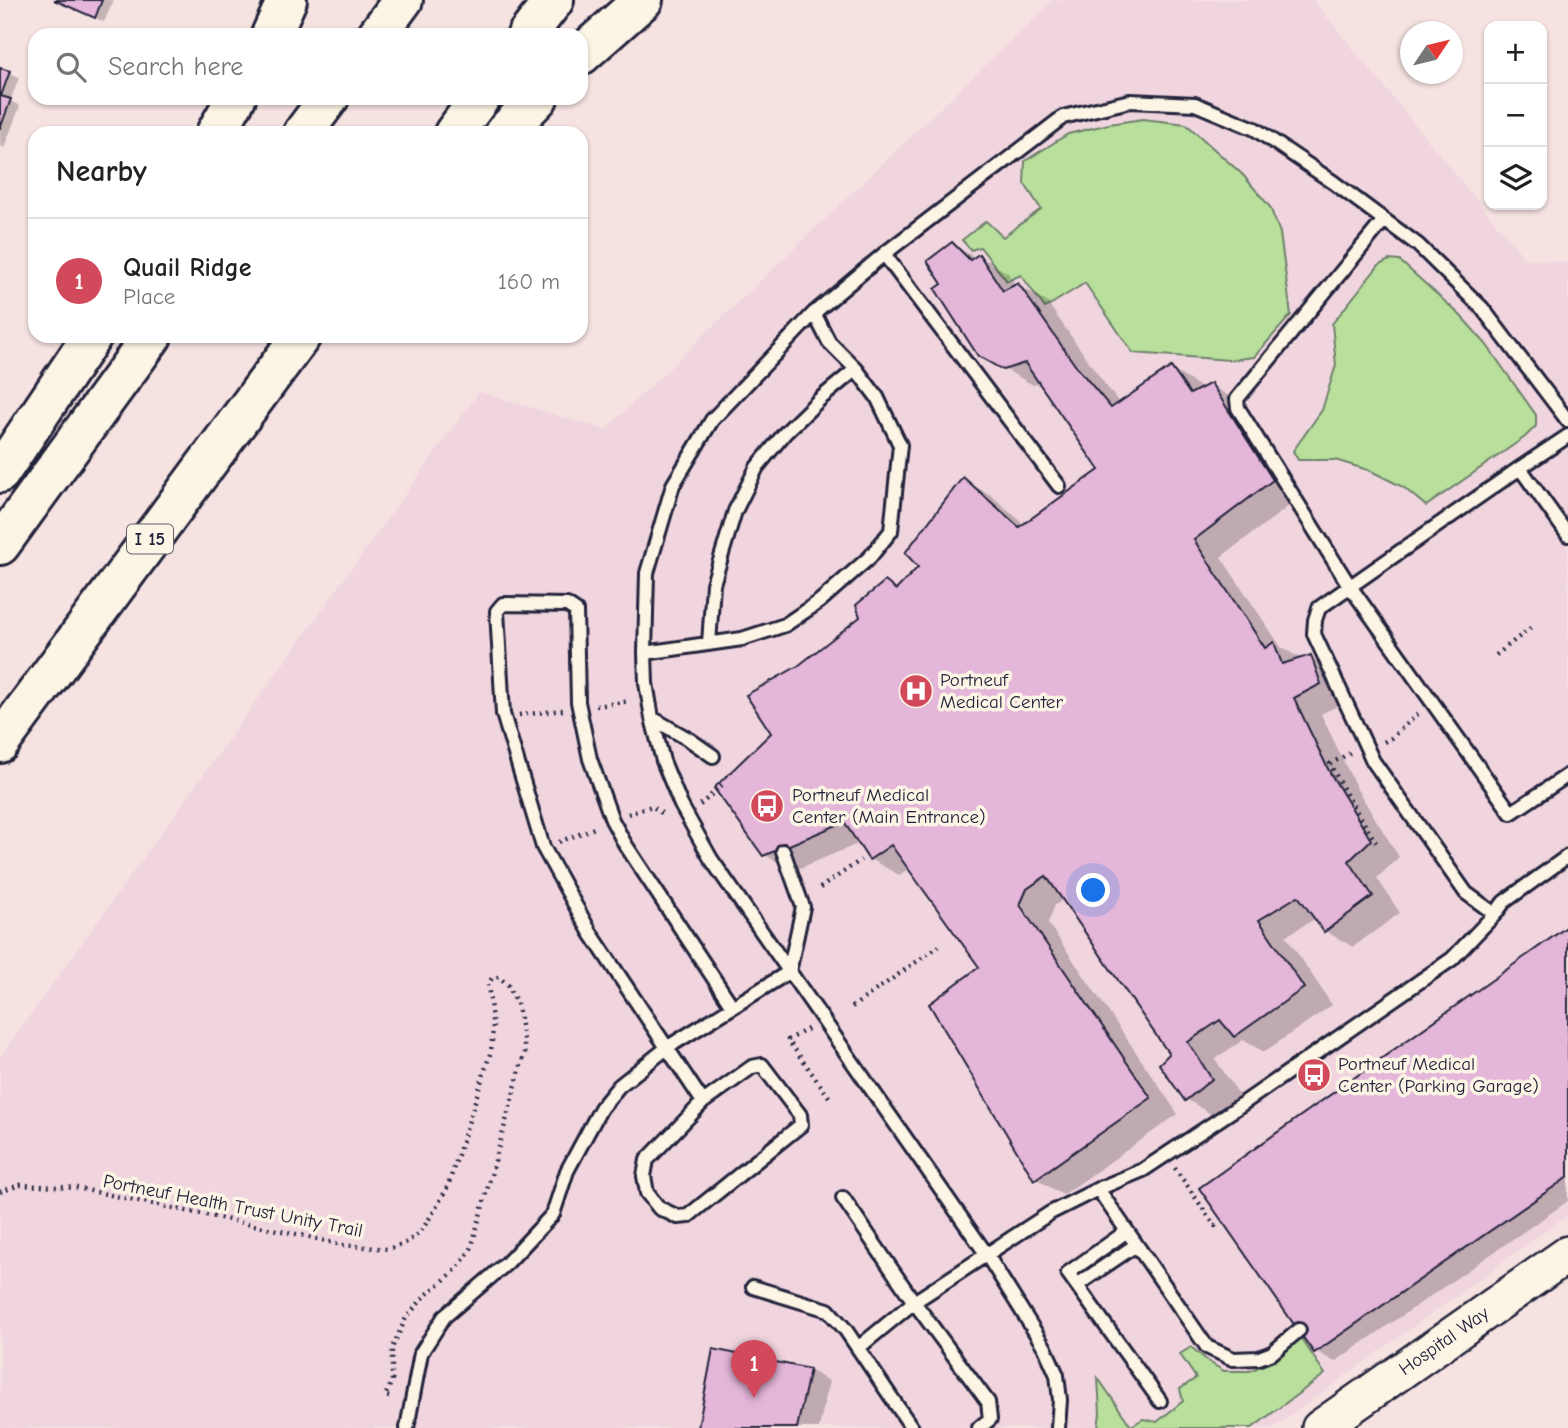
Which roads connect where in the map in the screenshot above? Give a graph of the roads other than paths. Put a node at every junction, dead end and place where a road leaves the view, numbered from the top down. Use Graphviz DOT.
graph roads {
  1 [pos="287,0"];
  2 [pos="403,0"];
  3 [pos="554,0"];
  4 [pos="643,0"];
  5 [pos="274,28"];
  6 [pos="382,28"];
  7 [pos="532,28"];
  8 [pos="588,49"];
  9 [pos="232,105"];
  10 [pos="324,105"];
  11 [pos="475,105"];
  12 [pos="531,105"];
  13 [pos="220,126"];
  14 [pos="308,126"];
  15 [pos="458,126"];
  16 [pos="512,126"];
  17 [pos="1384,220"];
  18 [pos="884,254"];
  19 [pos="814,313"];
  20 [pos="87,343"];
  21 [pos="147,343"];
  22 [pos="296,343"];
  23 [pos="313,343"];
  24 [pos="856,369"];
  25 [pos="237,420"];
  26 [pos="1568,421"];
  27 [pos="1568,436"];
  28 [pos="1520,468"];
  29 [pos="0,473"];
  30 [pos="1059,486"];
  31 [pos="1568,535"];
  32 [pos="0,545"];
  33 [pos="1349,585"];
  34 [pos="709,644"];
  35 [pos="645,653"];
  36 [pos="652,718"];
  37 [pos="0,743"];
  38 [pos="713,756"];
  39 [pos="1568,776"];
  40 [pos="783,851"];
  41 [pos="1568,856"];
  42 [pos="1495,914"];
  43 [pos="789,972"];
  44 [pos="732,1006"];
  45 [pos="668,1047"];
  46 [pos="703,1102"];
  47 [pos="1098,1189"];
  48 [pos="843,1198"];
  49 [pos="1127,1231"];
  50 [pos="1136,1245"];
  51 [pos="1568,1254"];
  52 [pos="987,1255"];
  53 [pos="1077,1285"];
  54 [pos="753,1287"];
  55 [pos="914,1302"];
  56 [pos="1298,1330"];
  57 [pos="858,1348"];
  58 [pos="1160,1401"];
  59 [pos="407,1428"];
  60 [pos="912,1428"];
  61 [pos="979,1428"];
  62 [pos="1058,1428"];
  63 [pos="1320,1428"];
  1 -- 5 [label="highway"];
  2 -- 6 [label="highway"];
  3 -- 7 [label="highway"];
  4 -- 8 [label="highway"];
  9 -- 13 [label="highway"];
  10 -- 14 [label="highway"];
  11 -- 15 [label="highway"];
  12 -- 16 [label="highway"];
  17 -- 18 [label="lane"];
  17 -- 26 [label="lane"];
  17 -- 33 [label="lane"];
  18 -- 19 [label="lane"];
  18 -- 30 [label="lane"];
  19 -- 24 [label="lane"];
  19 -- 35 [label="lane"];
  20 -- 29 [label="highway"];
  21 -- 32 [label="highway"];
  22 -- 25 [label="highway, I 15"];
  23 -- 25 [label="highway"];
  24 -- 34 [label="lane"];
  24 -- 34 [label="lane"];
  25 -- 37 [label="highway, I 15"];
  27 -- 28 [label="lane"];
  28 -- 31 [label="lane"];
  28 -- 33 [label="lane"];
  33 -- 39 [label="lane"];
  33 -- 42 [label="lane"];
  34 -- 35 [label="lane"];
  35 -- 36 [label="lane"];
  36 -- 38 [label="lane"];
  36 -- 43 [label="lane"];
  40 -- 43 [label="lane"];
  41 -- 42 [label="lane"];
  42 -- 47 [label="lane"];
  43 -- 44 [label="lane"];
  43 -- 52 [label="lane"];
  44 -- 45 [label="lane"];
  44 -- 45 [label="lane"];
  45 -- 46 [label="lane"];
  45 -- 59 [label="lane"];
  46 -- 46 [label="lane"];
  47 -- 49 [label="lane"];
  47 -- 52 [label="lane"];
  48 -- 55 [label="lane"];
  49 -- 50 [label="lane"];
  49 -- 53 [label="lane"];
  50 -- 53 [label="lane"];
  50 -- 56 [label="lane"];
  51 -- 63 [label="street, Hospital Way"];
  52 -- 55 [label="lane"];
  52 -- 62 [label="lane"];
  53 -- 58 [label="lane"];
  54 -- 57 [label="lane"];
  55 -- 57 [label="lane"];
  55 -- 61 [label="lane"];
  57 -- 60 [label="lane"];
}
